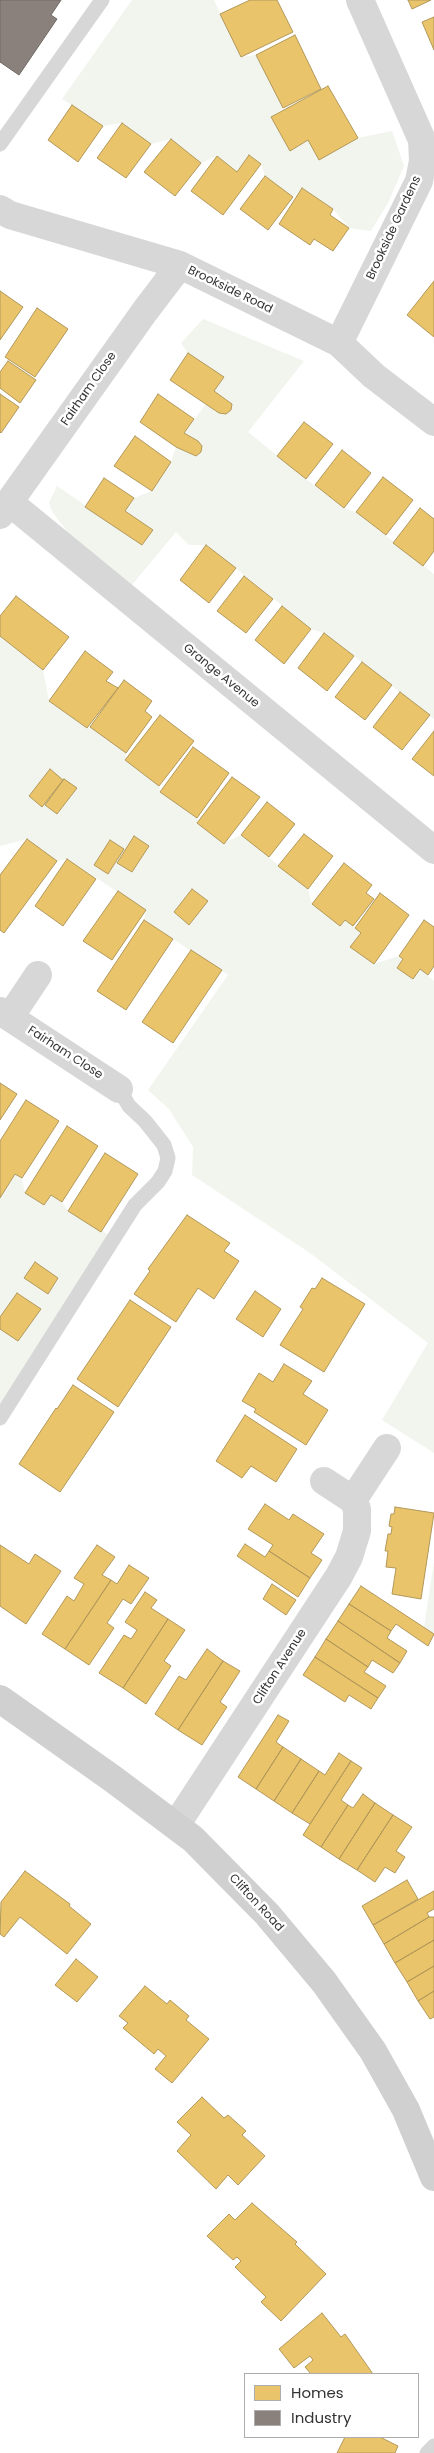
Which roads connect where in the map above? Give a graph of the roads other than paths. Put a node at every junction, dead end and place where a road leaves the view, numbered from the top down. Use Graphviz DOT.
graph roads {
  1 [pos="102,0"];
  2 [pos="360,0"];
  3 [pos="0,144"];
  4 [pos="0,209"];
  5 [pos="180,265"];
  6 [pos="339,343"];
  7 [pos="434,422"];
  8 [pos="4,508"];
  9 [pos="434,850"];
  10 [pos="38,975"];
  11 [pos="5,1014"];
  12 [pos="120,1089"];
  13 [pos="0,1418"];
  14 [pos="387,1448"];
  15 [pos="324,1481"];
  16 [pos="353,1500"];
  17 [pos="0,1699"];
  18 [pos="176,1825"];
  19 [pos="434,2177"];
  20 [pos="434,2446"];
  21 [pos="427,2453"];
  1 -- 3 [label="lane"];
  2 -- 6 [label="street, Brookside Gardens"];
  4 -- 5 [label="street, Brookside Road"];
  5 -- 6 [label="street, Brookside Road"];
  5 -- 8 [label="street, Fairham Close"];
  6 -- 7 [label="street, Brookside Road"];
  8 -- 9 [label="street, Grange Avenue"];
  10 -- 11 [label="street, Fairham Close"];
  11 -- 12 [label="street, Fairham Close"];
  12 -- 13 [label="lane"];
  14 -- 16 [label="street"];
  15 -- 16 [label="street"];
  16 -- 18 [label="street, Clifton Avenue"];
  17 -- 18 [label="street, Clifton Road"];
  18 -- 19 [label="street, Clifton Road"];
  20 -- 21 [label="lane"];
}
